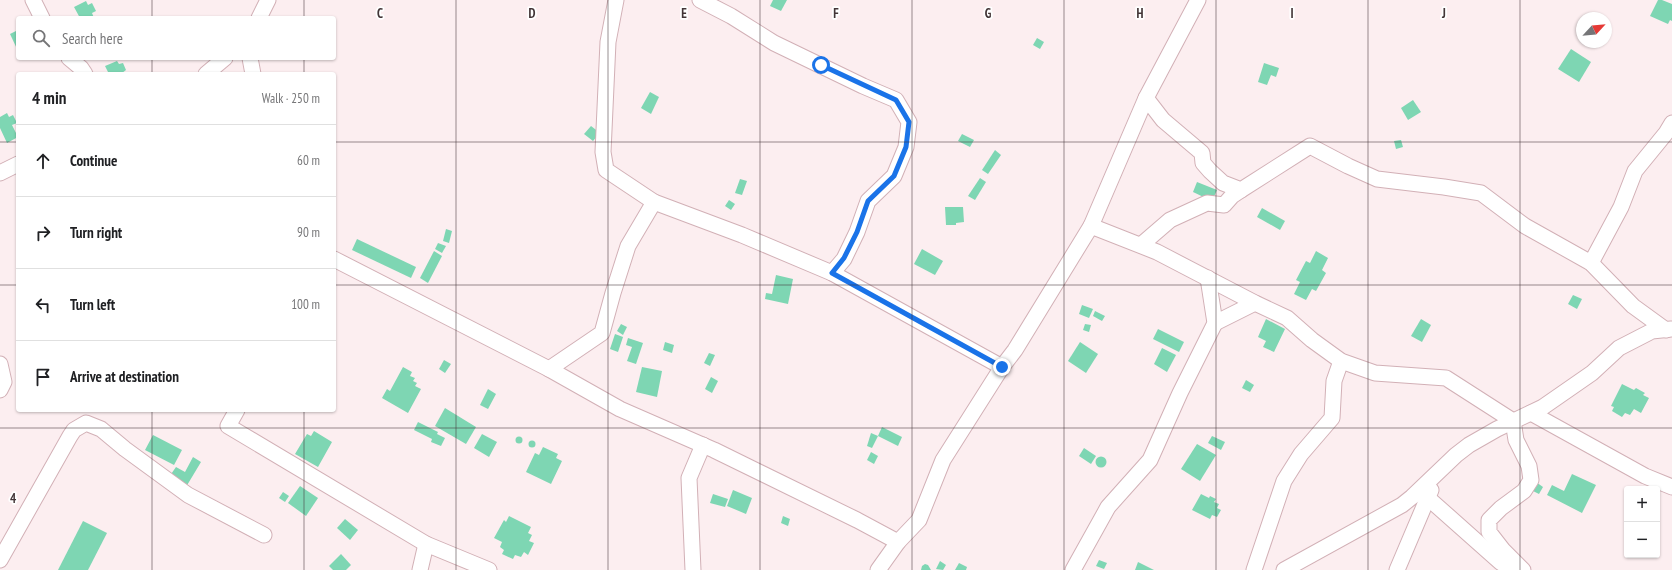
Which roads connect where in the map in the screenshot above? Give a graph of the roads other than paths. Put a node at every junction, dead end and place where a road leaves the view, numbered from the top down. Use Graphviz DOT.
graph roads {
  1 [pos="33,0"];
  2 [pos="268,0"];
  3 [pos="616,0"];
  4 [pos="700,0"];
  5 [pos="1198,0"];
  6 [pos="41,16"];
  7 [pos="260,16"];
  8 [pos="71,60"];
  9 [pos="223,60"];
  10 [pos="250,60"];
  11 [pos="84,72"];
  12 [pos="208,72"];
  13 [pos="253,72"];
  14 [pos="1146,98"];
  15 [pos="1672,122"];
  16 [pos="16,165"];
  17 [pos="0,173"];
  18 [pos="1241,190"];
  19 [pos="654,202"];
  20 [pos="1092,226"];
  21 [pos="1140,245"];
  22 [pos="336,260"];
  23 [pos="1591,263"];
  24 [pos="832,273"];
  25 [pos="1208,278"];
  26 [pos="1254,303"];
  27 [pos="1215,322"];
  28 [pos="1669,329"];
  29 [pos="1341,360"];
  30 [pos="0,364"];
  31 [pos="1002,367"];
  32 [pos="549,369"];
  33 [pos="0,390"];
  34 [pos="236,412"];
  35 [pos="1531,412"];
  36 [pos="1513,421"];
  37 [pos="703,445"];
  38 [pos="1439,472"];
  39 [pos="1672,487"];
  40 [pos="1428,498"];
  41 [pos="264,535"];
  42 [pos="898,542"];
  43 [pos="426,544"];
  44 [pos="0,560"];
  45 [pos="420,570"];
  46 [pos="488,570"];
  47 [pos="693,570"];
  48 [pos="878,570"];
  49 [pos="1073,570"];
  50 [pos="1254,570"];
  51 [pos="1284,570"];
  52 [pos="1397,570"];
  53 [pos="1512,570"];
  54 [pos="1524,570"];
  1 -- 6 [label="street"];
  2 -- 7 [label="street"];
  3 -- 19 [label="street"];
  4 -- 24 [label="street"];
  5 -- 14 [label="street"];
  8 -- 11 [label="street"];
  9 -- 12 [label="street"];
  10 -- 13 [label="street"];
  14 -- 18 [label="street"];
  14 -- 20 [label="street"];
  15 -- 23 [label="street"];
  16 -- 17 [label="street"];
  18 -- 21 [label="street"];
  18 -- 23 [label="street"];
  19 -- 24 [label="street"];
  19 -- 32 [label="street"];
  20 -- 21 [label="street"];
  20 -- 31 [label="street"];
  21 -- 25 [label="street"];
  22 -- 32 [label="street"];
  23 -- 28 [label="street"];
  24 -- 31 [label="street"];
  25 -- 26 [label="street"];
  25 -- 27 [label="street"];
  26 -- 27 [label="street"];
  26 -- 29 [label="street"];
  27 -- 49 [label="street"];
  28 -- 35 [label="street"];
  29 -- 36 [label="street"];
  29 -- 50 [label="street"];
  30 -- 33 [label="street"];
  31 -- 42 [label="street"];
  32 -- 37 [label="street"];
  34 -- 43 [label="street"];
  35 -- 36 [label="street"];
  35 -- 39 [label="street"];
  36 -- 38 [label="street"];
  36 -- 54 [label="street"];
  37 -- 42 [label="street"];
  37 -- 47 [label="street"];
  38 -- 40 [label="street"];
  38 -- 51 [label="street"];
  40 -- 52 [label="street"];
  40 -- 53 [label="street"];
  41 -- 44 [label="street"];
  42 -- 48 [label="street"];
  43 -- 45 [label="street"];
  43 -- 46 [label="street"];
}
